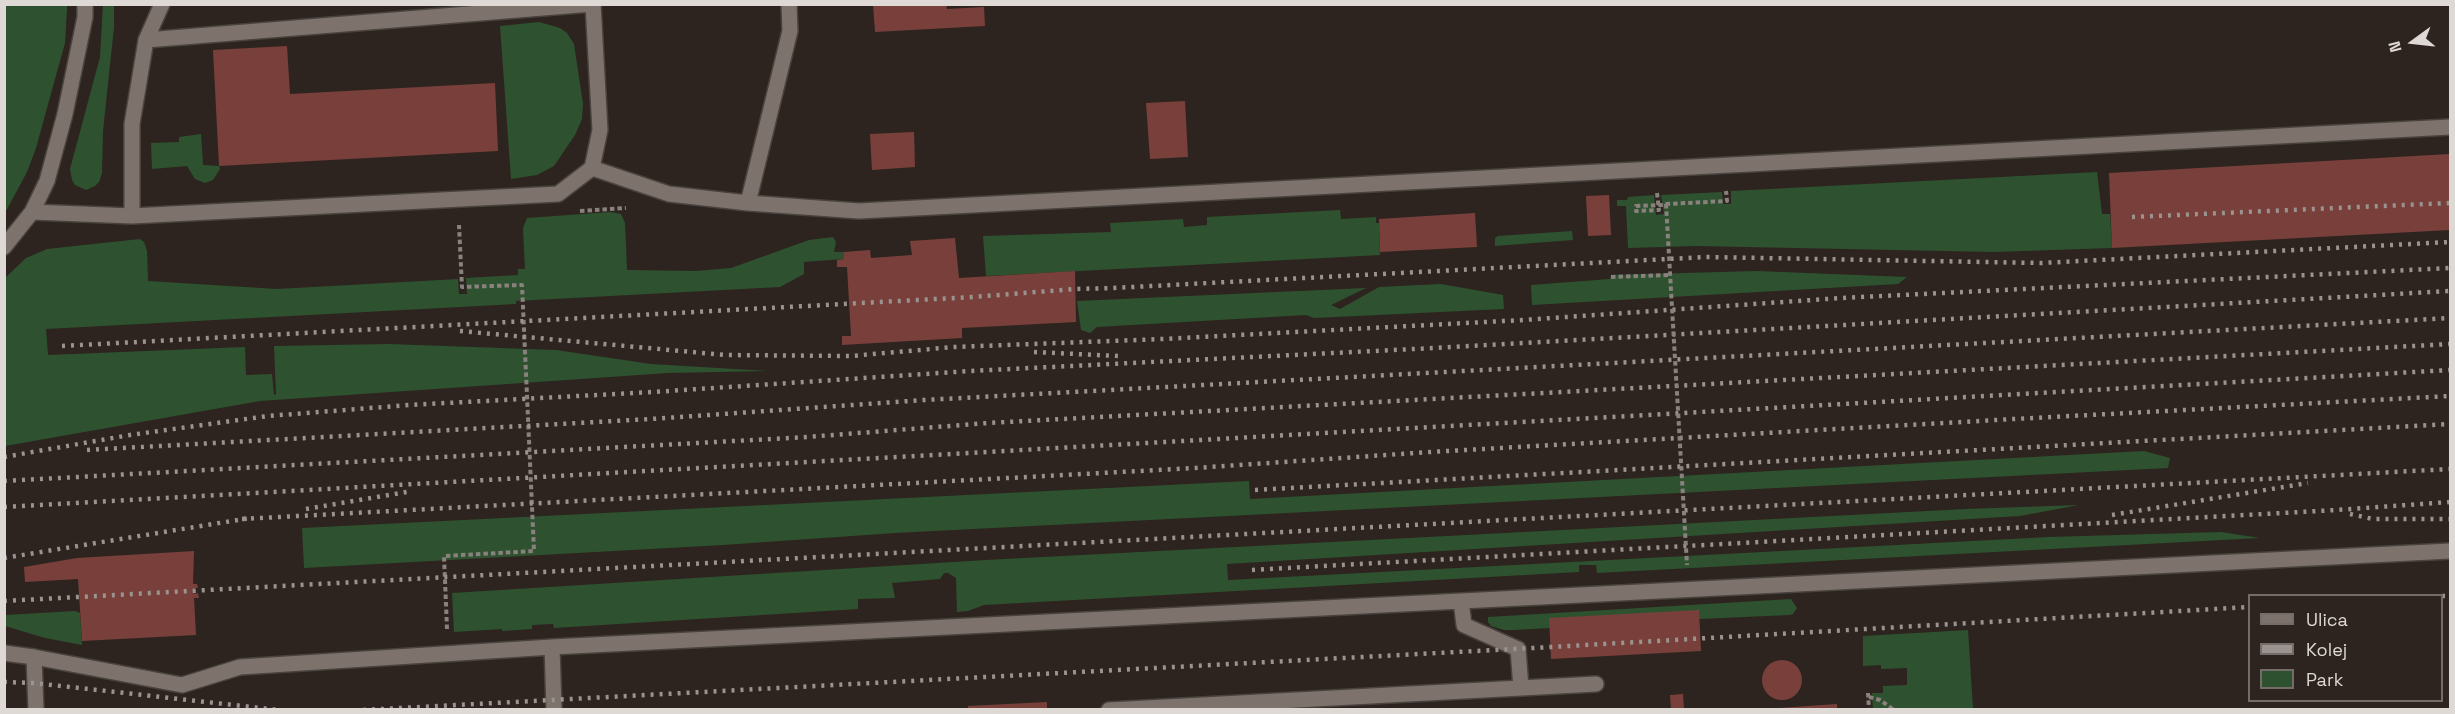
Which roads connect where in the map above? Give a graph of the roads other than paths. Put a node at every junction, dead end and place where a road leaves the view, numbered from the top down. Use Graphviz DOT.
graph roads {
  1 [pos="85,4"];
  2 [pos="162,4"];
  3 [pos="592,4"];
  4 [pos="789,4"];
  5 [pos="518,8"];
  6 [pos="146,40"];
  7 [pos="2451,127"];
  8 [pos="592,168"];
  9 [pos="748,203"];
  10 [pos="32,212"];
  11 [pos="132,216"];
  12 [pos="4,247"];
  13 [pos="2451,551"];
  14 [pos="1461,601"];
  15 [pos="552,647"];
  16 [pos="4,653"];
  17 [pos="34,657"];
  18 [pos="1596,684"];
  19 [pos="1521,688"];
  20 [pos="36,710"];
  21 [pos="554,710"];
  22 [pos="1109,710"];
  1 -- 10 [label="lane"];
  2 -- 6 [label="lane"];
  3 -- 5 [label="lane"];
  3 -- 8 [label="lane"];
  4 -- 9 [label="lane"];
  5 -- 6 [label="lane"];
  6 -- 11 [label="lane"];
  7 -- 9 [label="lane"];
  8 -- 9 [label="lane"];
  8 -- 11 [label="lane"];
  10 -- 11 [label="lane"];
  10 -- 12 [label="lane"];
  13 -- 14 [label="lane"];
  14 -- 15 [label="lane"];
  14 -- 19 [label="lane"];
  15 -- 17 [label="lane"];
  15 -- 21 [label="lane"];
  16 -- 17 [label="lane"];
  17 -- 20 [label="lane"];
  18 -- 19 [label="lane"];
  19 -- 22 [label="lane"];
}
